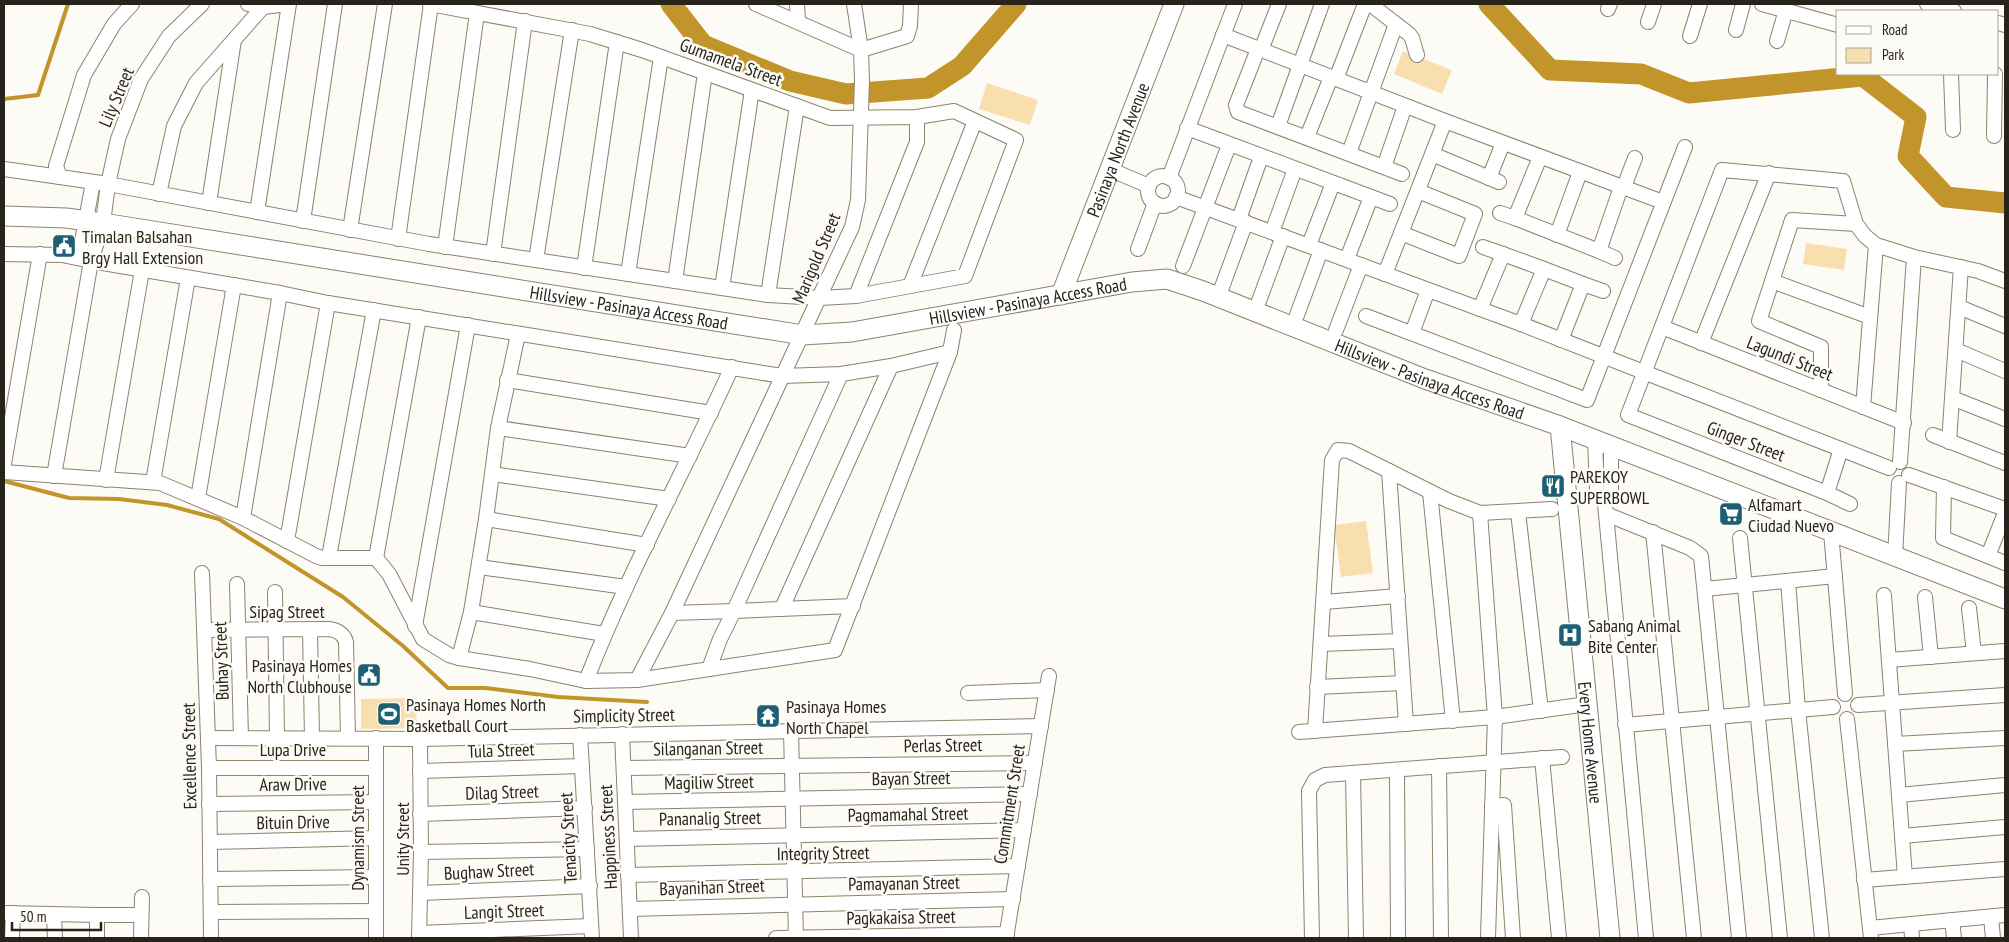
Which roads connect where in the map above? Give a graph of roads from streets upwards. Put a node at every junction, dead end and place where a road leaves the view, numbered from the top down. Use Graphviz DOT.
graph roads {
  1 [pos="132,4"];
  2 [pos="202,4"];
  3 [pos="248,4"];
  4 [pos="288,4"];
  5 [pos="335,4"];
  6 [pos="385,4"];
  7 [pos="430,4"];
  8 [pos="756,4"];
  9 [pos="797,4"];
  10 [pos="854,4"];
  11 [pos="911,4"];
  12 [pos="1174,4"];
  13 [pos="1235,4"];
  14 [pos="1279,4"];
  15 [pos="1322,4"];
  16 [pos="1365,4"];
  17 [pos="1370,4"];
  18 [pos="1654,4"];
  19 [pos="1700,4"];
  20 [pos="1743,4"];
  21 [pos="1762,4"];
  22 [pos="1927,4"];
  23 [pos="263,7"];
  24 [pos="1786,10"];
  25 [pos="1950,10"];
  26 [pos="477,12"];
  27 [pos="524,21"];
  28 [pos="798,22"];
  29 [pos="1648,22"];
  30 [pos="1396,24"];
  31 [pos="1836,24"];
  32 [pos="572,30"];
  33 [pos="1736,30"];
  34 [pos="1223,35"];
  35 [pos="1690,36"];
  36 [pos="234,40"];
  37 [pos="1777,41"];
  38 [pos="617,42"];
  39 [pos="861,50"];
  40 [pos="1260,50"];
  41 [pos="1417,55"];
  42 [pos="661,57"];
  43 [pos="1300,65"];
  44 [pos="705,73"];
  45 [pos="1950,75"];
  46 [pos="1995,75"];
  47 [pos="1334,78"];
  48 [pos="752,90"];
  49 [pos="1371,92"];
  50 [pos="796,106"];
  51 [pos="1405,106"];
  52 [pos="861,111"];
  53 [pos="917,117"];
  54 [pos="975,121"];
  55 [pos="1445,121"];
  56 [pos="1278,126"];
  57 [pos="1188,128"];
  58 [pos="1953,130"];
  59 [pos="1994,136"];
  60 [pos="1307,137"];
  61 [pos="1503,143"];
  62 [pos="1229,144"];
  63 [pos="1685,147"];
  64 [pos="1349,153"];
  65 [pos="1432,154"];
  66 [pos="1261,156"];
  67 [pos="1540,157"];
  68 [pos="1635,158"];
  69 [pos="1384,167"];
  70 [pos="4,169"];
  71 [pos="1109,169"];
  72 [pos="1295,169"];
  73 [pos="1580,172"];
  74 [pos="1769,173"];
  75 [pos="1402,174"];
  76 [pos="60,177"];
  77 [pos="1169,178"];
  78 [pos="93,182"];
  79 [pos="1332,182"];
  80 [pos="108,184"];
  81 [pos="1149,186"];
  82 [pos="1623,187"];
  83 [pos="1418,191"];
  84 [pos="159,194"];
  85 [pos="1176,197"];
  86 [pos="1371,197"];
  87 [pos="1663,202"];
  88 [pos="209,203"];
  89 [pos="1155,203"];
  90 [pos="1390,204"];
  91 [pos="1206,207"];
  92 [pos="256,212"];
  93 [pos="1500,213"];
  94 [pos="4,216"];
  95 [pos="1515,218"];
  96 [pos="303,221"];
  97 [pos="1243,221"];
  98 [pos="95,222"];
  99 [pos="1856,224"];
  100 [pos="350,230"];
  101 [pos="1401,233"];
  102 [pos="1278,234"];
  103 [pos="1556,235"];
  104 [pos="398,238"];
  105 [pos="1876,245"];
  106 [pos="446,247"];
  107 [pos="1483,247"];
  108 [pos="1315,248"];
  109 [pos="1138,249"];
  110 [pos="1599,251"];
  111 [pos="4,254"];
  112 [pos="40,254"];
  113 [pos="493,254"];
  114 [pos="1503,254"];
  115 [pos="1914,257"];
  116 [pos="1616,258"];
  117 [pos="85,260"];
  118 [pos="536,260"];
  119 [pos="1347,260"];
  120 [pos="1361,265"];
  121 [pos="1183,266"];
  122 [pos="1961,267"];
  123 [pos="584,268"];
  124 [pos="1544,269"];
  125 [pos="142,270"];
  126 [pos="628,274"];
  127 [pos="1385,274"];
  128 [pos="188,278"];
  129 [pos="675,281"];
  130 [pos="1772,281"];
  131 [pos="2005,281"];
  132 [pos="1583,284"];
  133 [pos="234,285"];
  134 [pos="910,286"];
  135 [pos="1222,287"];
  136 [pos="722,288"];
  137 [pos="1428,290"];
  138 [pos="1603,291"];
  139 [pos="280,293"];
  140 [pos="1060,295"];
  141 [pos="768,296"];
  142 [pos="856,296"];
  143 [pos="820,298"];
  144 [pos="1259,301"];
  145 [pos="328,303"];
  146 [pos="1959,307"];
  147 [pos="1480,309"];
  148 [pos="374,310"];
  149 [pos="1297,315"];
  150 [pos="1366,316"];
  151 [pos="418,317"];
  152 [pos="1870,317"];
  153 [pos="1521,324"];
  154 [pos="468,325"];
  155 [pos="2005,326"];
  156 [pos="1662,328"];
  157 [pos="954,330"];
  158 [pos="1336,330"];
  159 [pos="1412,333"];
  160 [pos="518,334"];
  161 [pos="803,335"];
  162 [pos="1561,340"];
  163 [pos="1701,343"];
  164 [pos="1956,350"];
  165 [pos="950,352"];
  166 [pos="1604,356"];
  167 [pos="891,366"];
  168 [pos="732,367"];
  169 [pos="1645,371"];
  170 [pos="2005,371"];
  171 [pos="841,374"];
  172 [pos="782,376"];
  173 [pos="507,380"];
  174 [pos="1821,390"];
  175 [pos="1952,398"];
  176 [pos="1862,407"];
  177 [pos="711,413"];
  178 [pos="2005,419"];
  179 [pos="1904,423"];
  180 [pos="1560,426"];
  181 [pos="498,428"];
  182 [pos="1933,435"];
  183 [pos="1603,442"];
  184 [pos="1949,442"];
  185 [pos="1841,449"];
  186 [pos="690,456"];
  187 [pos="2005,463"];
  188 [pos="4,464"];
  189 [pos="1389,471"];
  190 [pos="4,472"];
  191 [pos="492,474"];
  192 [pos="1898,474"];
  193 [pos="54,476"];
  194 [pos="106,480"];
  195 [pos="153,482"];
  196 [pos="1944,487"];
  197 [pos="1430,492"];
  198 [pos="1826,493"];
  199 [pos="198,498"];
  200 [pos="669,500"];
  201 [pos="1850,504"];
  202 [pos="1552,509"];
  203 [pos="1606,509"];
  204 [pos="2005,509"];
  205 [pos="1518,512"];
  206 [pos="1480,513"];
  207 [pos="2005,513"];
  208 [pos="243,518"];
  209 [pos="486,519"];
  210 [pos="1653,532"];
  211 [pos="1831,532"];
  212 [pos="1740,538"];
  213 [pos="287,541"];
  214 [pos="647,545"];
  215 [pos="1889,555"];
  216 [pos="1988,556"];
  217 [pos="329,557"];
  218 [pos="376,558"];
  219 [pos="2005,563"];
  220 [pos="478,567"];
  221 [pos="202,573"];
  222 [pos="1835,576"];
  223 [pos="1788,581"];
  224 [pos="237,584"];
  225 [pos="1745,585"];
  226 [pos="626,587"];
  227 [pos="1705,589"];
  228 [pos="275,592"];
  229 [pos="1884,595"];
  230 [pos="1398,596"];
  231 [pos="1924,597"];
  232 [pos="2005,599"];
  233 [pos="1324,602"];
  234 [pos="853,606"];
  235 [pos="782,608"];
  236 [pos="1970,608"];
  237 [pos="734,611"];
  238 [pos="471,612"];
  239 [pos="672,613"];
  240 [pos="415,626"];
  241 [pos="238,629"];
  242 [pos="275,629"];
  243 [pos="310,629"];
  244 [pos="205,630"];
  245 [pos="604,634"];
  246 [pos="1400,642"];
  247 [pos="1321,644"];
  248 [pos="2005,651"];
  249 [pos="1974,653"];
  250 [pos="1931,657"];
  251 [pos="459,658"];
  252 [pos="1889,660"];
  253 [pos="709,669"];
  254 [pos="1049,676"];
  255 [pos="637,680"];
  256 [pos="586,681"];
  257 [pos="1403,683"];
  258 [pos="1317,687"];
  259 [pos="1047,690"];
  260 [pos="968,693"];
  261 [pos="1845,694"];
  262 [pos="2005,695"];
  263 [pos="1892,703"];
  264 [pos="1587,704"];
  265 [pos="1858,705"];
  266 [pos="1833,707"];
  267 [pos="1798,710"];
  268 [pos="1540,711"];
  269 [pos="1758,713"];
  270 [pos="1495,717"];
  271 [pos="1717,717"];
  272 [pos="1846,719"];
  273 [pos="1672,720"];
  274 [pos="1454,721"];
  275 [pos="1406,724"];
  276 [pos="1625,725"];
  277 [pos="1041,726"];
  278 [pos="791,731"];
  279 [pos="1315,731"];
  280 [pos="1299,732"];
  281 [pos="622,734"];
  282 [pos="580,735"];
  283 [pos="208,738"];
  284 [pos="241,738"];
  285 [pos="276,738"];
  286 [pos="312,738"];
  287 [pos="348,738"];
  288 [pos="376,738"];
  289 [pos="2005,738"];
  290 [pos="420,739"];
  291 [pos="1895,744"];
  292 [pos="1562,757"];
  293 [pos="1542,758"];
  294 [pos="1493,762"];
  295 [pos="1035,763"];
  296 [pos="582,766"];
  297 [pos="792,766"];
  298 [pos="1439,766"];
  299 [pos="209,768"];
  300 [pos="376,768"];
  301 [pos="624,768"];
  302 [pos="1397,770"];
  303 [pos="420,771"];
  304 [pos="1353,773"];
  305 [pos="2005,785"];
  306 [pos="1030,794"];
  307 [pos="1899,795"];
  308 [pos="793,799"];
  309 [pos="376,802"];
  310 [pos="625,802"];
  311 [pos="209,804"];
  312 [pos="1492,806"];
  313 [pos="585,808"];
  314 [pos="420,814"];
  315 [pos="2005,827"];
  316 [pos="1024,830"];
  317 [pos="794,835"];
  318 [pos="1902,836"];
  319 [pos="376,838"];
  320 [pos="627,839"];
  321 [pos="210,842"];
  322 [pos="587,849"];
  323 [pos="421,852"];
  324 [pos="1018,866"];
  325 [pos="2005,869"];
  326 [pos="794,872"];
  327 [pos="628,875"];
  328 [pos="376,876"];
  329 [pos="1905,877"];
  330 [pos="210,879"];
  331 [pos="1864,880"];
  332 [pos="590,886"];
  333 [pos="421,893"];
  334 [pos="142,897"];
  335 [pos="1013,899"];
  336 [pos="795,904"];
  337 [pos="630,909"];
  338 [pos="376,911"];
  339 [pos="211,912"];
  340 [pos="8,913"];
  341 [pos="54,915"];
  342 [pos="96,915"];
  343 [pos="141,915"];
  344 [pos="2005,915"];
  345 [pos="1990,916"];
  346 [pos="1952,920"];
  347 [pos="1912,931"];
  348 [pos="591,932"];
  349 [pos="1870,933"];
  350 [pos="419,936"];
  351 [pos="1007,936"];
  352 [pos="12,938"];
  353 [pos="55,938"];
  354 [pos="97,938"];
  355 [pos="140,938"];
  356 [pos="211,938"];
  357 [pos="376,938"];
  358 [pos="631,938"];
  359 [pos="776,938"];
  360 [pos="796,938"];
  361 [pos="1312,938"];
  362 [pos="1356,938"];
  363 [pos="1398,938"];
  364 [pos="1441,938"];
  365 [pos="1488,938"];
  366 [pos="1514,938"];
  367 [pos="1559,938"];
  368 [pos="1610,938"];
  369 [pos="1646,938"];
  370 [pos="1694,938"];
  371 [pos="1739,938"];
  372 [pos="1780,938"];
  373 [pos="1822,938"];
  374 [pos="1954,938"];
  375 [pos="1993,938"];
  1 -- 76 [label="street"];
  2 -- 80 [label="street, Lily Street"];
  3 -- 23 [label="street"];
  4 -- 23 [label="street"];
  4 -- 92 [label="street"];
  5 -- 96 [label="street"];
  6 -- 100 [label="street"];
  7 -- 26 [label="street, Gumamela Street"];
  7 -- 104 [label="street"];
  8 -- 28 [label="street"];
  9 -- 28 [label="street"];
  10 -- 39 [label="street, Marigold Street"];
  11 -- 39 [label="street"];
  12 -- 71 [label="street, Pasinaya North Avenue"];
  13 -- 34 [label="street"];
  14 -- 40 [label="street"];
  15 -- 43 [label="street"];
  16 -- 47 [label="street"];
  17 -- 30 [label="street"];
  18 -- 29 [label="street"];
  19 -- 35 [label="street"];
  20 -- 33 [label="street"];
  21 -- 24 [label="street"];
  22 -- 25 [label="street"];
  23 -- 36 [label="street"];
  24 -- 31 [label="street"];
  24 -- 37 [label="street"];
  26 -- 27 [label="street, Gumamela Street"];
  26 -- 106 [label="street"];
  27 -- 32 [label="street, Gumamela Street"];
  27 -- 113 [label="street"];
  28 -- 39 [label="street"];
  30 -- 41 [label="street"];
  30 -- 49 [label="street"];
  32 -- 38 [label="street, Gumamela Street"];
  32 -- 118 [label="street"];
  34 -- 40 [label="street"];
  34 -- 57 [label="street"];
  36 -- 84 [label="street"];
  36 -- 88 [label="street"];
  38 -- 42 [label="street, Gumamela Street"];
  38 -- 123 [label="street"];
  39 -- 52 [label="street, Marigold Street"];
  40 -- 43 [label="street"];
  40 -- 56 [label="street"];
  42 -- 44 [label="street, Gumamela Street"];
  42 -- 126 [label="street"];
  43 -- 47 [label="street"];
  43 -- 56 [label="street"];
  44 -- 48 [label="street, Gumamela Street"];
  44 -- 129 [label="street"];
  45 -- 58 [label="street"];
  46 -- 59 [label="street"];
  47 -- 49 [label="street"];
  47 -- 60 [label="street"];
  48 -- 50 [label="street, Gumamela Street"];
  48 -- 136 [label="street"];
  49 -- 51 [label="street"];
  49 -- 64 [label="street"];
  50 -- 52 [label="street, Gumamela Street"];
  50 -- 141 [label="street"];
  51 -- 55 [label="street"];
  51 -- 69 [label="street"];
  52 -- 53 [label="street, Gumamela Street"];
  52 -- 143 [label="street, Marigold Street"];
  53 -- 54 [label="street, Gumamela Street"];
  53 -- 142 [label="street"];
  54 -- 134 [label="street"];
  54 -- 134 [label="street, Gumamela Street"];
  55 -- 61 [label="street"];
  55 -- 65 [label="street"];
  56 -- 60 [label="street"];
  57 -- 62 [label="street"];
  57 -- 77 [label="street"];
  60 -- 64 [label="street"];
  61 -- 65 [label="street"];
  61 -- 67 [label="street"];
  62 -- 66 [label="street"];
  62 -- 91 [label="street"];
  63 -- 87 [label="street"];
  64 -- 69 [label="street"];
  65 -- 83 [label="street"];
  66 -- 72 [label="street"];
  66 -- 97 [label="street"];
  67 -- 73 [label="street"];
  67 -- 95 [label="street"];
  68 -- 82 [label="street"];
  69 -- 75 [label="street"];
  70 -- 76 [label="street"];
  71 -- 81 [label="street"];
  71 -- 140 [label="street, Pasinaya North Avenue"];
  72 -- 79 [label="street"];
  72 -- 102 [label="street"];
  73 -- 82 [label="street"];
  73 -- 103 [label="street"];
  74 -- 99 [label="street"];
  74 -- 156 [label="street"];
  74 -- 163 [label="street"];
  76 -- 78 [label="street"];
  77 -- 81 [label="street"];
  77 -- 85 [label="street"];
  78 -- 80 [label="street"];
  78 -- 98 [label="street"];
  79 -- 86 [label="street"];
  79 -- 108 [label="street"];
  80 -- 84 [label="street"];
  80 -- 98 [label="street, Lily Street"];
  81 -- 89 [label="street"];
  82 -- 87 [label="street"];
  82 -- 110 [label="street"];
  83 -- 101 [label="street"];
  83 -- 101 [label="street"];
  84 -- 88 [label="street"];
  85 -- 89 [label="street"];
  85 -- 91 [label="street"];
  86 -- 90 [label="street"];
  86 -- 119 [label="street"];
  87 -- 166 [label="street"];
  88 -- 92 [label="street"];
  89 -- 109 [label="street"];
  91 -- 97 [label="street"];
  91 -- 121 [label="street"];
  92 -- 96 [label="street"];
  93 -- 95 [label="street"];
  94 -- 98 [label="street, Hillsview - Pasinaya Access Road"];
  95 -- 103 [label="street"];
  96 -- 100 [label="street"];
  97 -- 102 [label="street"];
  97 -- 135 [label="street"];
  98 -- 117 [label="street"];
  98 -- 161 [label="street, Hillsview - Pasinaya Access Road"];
  99 -- 105 [label="street"];
  99 -- 130 [label="street"];
  100 -- 104 [label="street"];
  101 -- 127 [label="street"];
  102 -- 108 [label="street"];
  102 -- 144 [label="street"];
  103 -- 110 [label="street"];
  104 -- 106 [label="street"];
  105 -- 115 [label="street"];
  105 -- 152 [label="street"];
  106 -- 113 [label="street"];
  107 -- 114 [label="street"];
  108 -- 119 [label="street"];
  108 -- 149 [label="street"];
  110 -- 116 [label="street"];
  111 -- 112 [label="street"];
  112 -- 117 [label="street"];
  112 -- 188 [label="street"];
  113 -- 118 [label="street"];
  114 -- 124 [label="street"];
  114 -- 147 [label="street"];
  115 -- 122 [label="street"];
  115 -- 179 [label="street"];
  117 -- 125 [label="street"];
  117 -- 193 [label="street"];
  118 -- 123 [label="street"];
  119 -- 120 [label="street"];
  120 -- 127 [label="street"];
  120 -- 158 [label="street"];
  122 -- 131 [label="street"];
  122 -- 146 [label="street"];
  123 -- 126 [label="street"];
  124 -- 132 [label="street"];
  124 -- 153 [label="street"];
  125 -- 128 [label="street"];
  125 -- 194 [label="street"];
  126 -- 129 [label="street"];
  127 -- 137 [label="street"];
  128 -- 133 [label="street"];
  128 -- 195 [label="street"];
  129 -- 136 [label="street"];
  130 -- 152 [label="street"];
  130 -- 174 [label="street"];
  132 -- 138 [label="street"];
  132 -- 162 [label="street"];
  133 -- 139 [label="street"];
  133 -- 199 [label="street"];
  134 -- 142 [label="street"];
  136 -- 141 [label="street"];
  137 -- 147 [label="street"];
  137 -- 159 [label="street"];
  139 -- 145 [label="street"];
  139 -- 208 [label="street"];
  140 -- 161 [label="street, Hillsview - Pasinaya Access Road"];
  140 -- 180 [label="street, Hillsview - Pasinaya Access Road"];
  141 -- 143 [label="street"];
  142 -- 143 [label="street"];
  143 -- 161 [label="street, Marigold Street"];
  145 -- 148 [label="street"];
  145 -- 213 [label="street"];
  146 -- 155 [label="street"];
  146 -- 164 [label="street"];
  147 -- 153 [label="street"];
  148 -- 151 [label="street"];
  148 -- 217 [label="street"];
  150 -- 159 [label="street"];
  151 -- 154 [label="street"];
  151 -- 218 [label="street"];
  152 -- 176 [label="street"];
  153 -- 162 [label="street"];
  154 -- 160 [label="street"];
  154 -- 240 [label="street"];
  156 -- 163 [label="street, Lagundi Street"];
  156 -- 169 [label="street"];
  157 -- 165 [label="street"];
  159 -- 166 [label="street"];
  160 -- 168 [label="street"];
  160 -- 173 [label="street"];
  161 -- 172 [label="street, Marigold Street"];
  162 -- 166 [label="street"];
  163 -- 174 [label="street, Lagundi Street"];
  164 -- 170 [label="street"];
  164 -- 175 [label="street"];
  165 -- 167 [label="street"];
  165 -- 234 [label="street"];
  166 -- 169 [label="street"];
  167 -- 171 [label="street"];
  167 -- 235 [label="street"];
  168 -- 172 [label="street"];
  168 -- 177 [label="street"];
  169 -- 185 [label="street"];
  169 -- 198 [label="street, Ginger Street"];
  171 -- 172 [label="street"];
  171 -- 237 [label="street"];
  172 -- 239 [label="street, Marigold Street"];
  173 -- 177 [label="street"];
  173 -- 181 [label="street"];
  174 -- 176 [label="street, Lagundi Street"];
  175 -- 178 [label="street"];
  175 -- 184 [label="street"];
  176 -- 179 [label="street, Lagundi Street"];
  177 -- 186 [label="street"];
  179 -- 192 [label="street"];
  180 -- 183 [label="street, Hillsview - Pasinaya Access Road"];
  180 -- 264 [label="street, Every Home Avenue"];
  181 -- 186 [label="street"];
  181 -- 191 [label="street"];
  182 -- 184 [label="street"];
  183 -- 203 [label="street"];
  183 -- 211 [label="street, Hillsview - Pasinaya Access Road"];
  184 -- 187 [label="street"];
  185 -- 192 [label="street"];
  185 -- 198 [label="street"];
  186 -- 200 [label="street"];
  189 -- 197 [label="street"];
  189 -- 230 [label="street"];
  189 -- 233 [label="street"];
  190 -- 193 [label="street"];
  191 -- 200 [label="street"];
  191 -- 209 [label="street"];
  192 -- 196 [label="street"];
  192 -- 215 [label="street"];
  193 -- 194 [label="street"];
  194 -- 195 [label="street"];
  195 -- 199 [label="street"];
  196 -- 204 [label="street"];
  196 -- 216 [label="street"];
  197 -- 206 [label="street"];
  197 -- 274 [label="street"];
  198 -- 201 [label="street, Ginger Street"];
  199 -- 208 [label="street"];
  200 -- 214 [label="street"];
  202 -- 205 [label="street"];
  203 -- 210 [label="street"];
  203 -- 276 [label="street"];
  205 -- 206 [label="street"];
  205 -- 268 [label="street"];
  206 -- 270 [label="street"];
  207 -- 216 [label="street"];
  208 -- 213 [label="street"];
  209 -- 214 [label="street"];
  209 -- 220 [label="street"];
  210 -- 227 [label="street"];
  210 -- 273 [label="street"];
  211 -- 215 [label="street, Hillsview - Pasinaya Access Road"];
  211 -- 222 [label="street"];
  212 -- 225 [label="street"];
  213 -- 217 [label="street"];
  214 -- 226 [label="street"];
  215 -- 232 [label="street, Hillsview - Pasinaya Access Road"];
  216 -- 219 [label="street"];
  217 -- 218 [label="street"];
  218 -- 240 [label="street"];
  220 -- 226 [label="street"];
  220 -- 238 [label="street"];
  221 -- 244 [label="street, Excellence Street"];
  222 -- 223 [label="street"];
  222 -- 261 [label="street"];
  223 -- 225 [label="street"];
  223 -- 267 [label="street"];
  224 -- 241 [label="street, Buhay Street"];
  225 -- 227 [label="street"];
  225 -- 269 [label="street"];
  226 -- 245 [label="street"];
  227 -- 271 [label="street"];
  228 -- 242 [label="street"];
  229 -- 252 [label="street"];
  230 -- 233 [label="street"];
  230 -- 246 [label="street"];
  231 -- 250 [label="street"];
  233 -- 247 [label="street"];
  234 -- 235 [label="street"];
  234 -- 253 [label="street"];
  235 -- 237 [label="street"];
  236 -- 249 [label="street"];
  237 -- 239 [label="street"];
  237 -- 253 [label="street"];
  238 -- 245 [label="street"];
  238 -- 251 [label="street"];
  239 -- 255 [label="street, Marigold Street"];
  240 -- 251 [label="street"];
  241 -- 242 [label="street, Sipag Street"];
  241 -- 244 [label="street, Sipag Street"];
  241 -- 284 [label="street, Buhay Street"];
  242 -- 243 [label="street, Sipag Street"];
  242 -- 285 [label="street"];
  243 -- 286 [label="street"];
  243 -- 287 [label="street, Sipag Street"];
  244 -- 283 [label="street, Excellence Street"];
  245 -- 256 [label="street"];
  246 -- 247 [label="street"];
  246 -- 257 [label="street"];
  247 -- 258 [label="street"];
  248 -- 249 [label="street"];
  249 -- 250 [label="street"];
  250 -- 252 [label="street"];
  251 -- 256 [label="street"];
  252 -- 263 [label="street"];
  253 -- 255 [label="street"];
  254 -- 259 [label="street, Commitment Street"];
  255 -- 256 [label="street"];
  257 -- 258 [label="street"];
  257 -- 275 [label="street"];
  258 -- 279 [label="street"];
  259 -- 260 [label="street"];
  259 -- 277 [label="street, Commitment Street"];
  261 -- 265 [label="street"];
  261 -- 266 [label="street"];
  262 -- 263 [label="street"];
  263 -- 265 [label="street"];
  263 -- 291 [label="street"];
  264 -- 268 [label="street"];
  264 -- 368 [label="street, Every Home Avenue"];
  265 -- 272 [label="street"];
  266 -- 267 [label="street"];
  266 -- 272 [label="street"];
  267 -- 269 [label="street"];
  267 -- 373 [label="street"];
  268 -- 270 [label="street"];
  269 -- 271 [label="street"];
  269 -- 372 [label="street"];
  270 -- 274 [label="street"];
  270 -- 294 [label="street"];
  271 -- 273 [label="street"];
  271 -- 371 [label="street"];
  272 -- 331 [label="street"];
  273 -- 276 [label="street"];
  273 -- 370 [label="street"];
  274 -- 275 [label="street"];
  275 -- 279 [label="street"];
  276 -- 369 [label="street"];
  277 -- 278 [label="street, Simplicity Street"];
  277 -- 295 [label="street, Commitment Street"];
  278 -- 281 [label="street, Simplicity Street"];
  278 -- 297 [label="street"];
  279 -- 280 [label="street"];
  281 -- 282 [label="street, Simplicity Street"];
  281 -- 301 [label="street, Happiness Street"];
  282 -- 290 [label="street, Simplicity Street"];
  282 -- 296 [label="street, Tenacity Street"];
  283 -- 284 [label="street, Simplicity Street"];
  283 -- 299 [label="street, Excellence Street"];
  284 -- 285 [label="street, Simplicity Street"];
  285 -- 286 [label="street, Simplicity Street"];
  286 -- 287 [label="street, Simplicity Street"];
  287 -- 288 [label="street, Simplicity Street"];
  288 -- 290 [label="street, Simplicity Street"];
  288 -- 300 [label="street, Dynamism Street"];
  289 -- 291 [label="street"];
  290 -- 303 [label="street, Unity Street"];
  291 -- 307 [label="street"];
  292 -- 293 [label="street"];
  293 -- 294 [label="street"];
  293 -- 367 [label="street"];
  294 -- 298 [label="street"];
  294 -- 312 [label="street"];
  295 -- 297 [label="street, Perlas Street"];
  295 -- 306 [label="street, Commitment Street"];
  296 -- 303 [label="street, Tula Street"];
  296 -- 313 [label="street, Tenacity Street"];
  297 -- 301 [label="street, Silanganan Street"];
  297 -- 308 [label="street"];
  298 -- 302 [label="street"];
  298 -- 364 [label="street"];
  299 -- 300 [label="street, Lupa Drive"];
  299 -- 311 [label="street, Excellence Street"];
  300 -- 309 [label="street, Dynamism Street"];
  301 -- 310 [label="street, Happiness Street"];
  302 -- 304 [label="street"];
  302 -- 363 [label="street"];
  303 -- 314 [label="street, Unity Street"];
  304 -- 361 [label="street"];
  304 -- 362 [label="street"];
  305 -- 307 [label="street"];
  306 -- 308 [label="street, Bayan Street"];
  306 -- 316 [label="street, Commitment Street"];
  307 -- 318 [label="street"];
  308 -- 310 [label="street, Magiliw Street"];
  308 -- 317 [label="street"];
  309 -- 311 [label="street, Araw Drive"];
  309 -- 319 [label="street, Dynamism Street"];
  310 -- 320 [label="street, Happiness Street"];
  311 -- 321 [label="street, Excellence Street"];
  312 -- 365 [label="street"];
  312 -- 366 [label="street"];
  313 -- 314 [label="street, Dilag Street"];
  313 -- 322 [label="street, Tenacity Street"];
  314 -- 323 [label="street, Unity Street"];
  315 -- 318 [label="street"];
  316 -- 317 [label="street, Pagmamahal Street"];
  316 -- 324 [label="street, Commitment Street"];
  317 -- 320 [label="street, Pananalig Street"];
  317 -- 326 [label="street"];
  318 -- 329 [label="street"];
  319 -- 321 [label="street, Bituin Drive"];
  319 -- 328 [label="street, Dynamism Street"];
  320 -- 327 [label="street, Happiness Street"];
  321 -- 330 [label="street, Excellence Street"];
  322 -- 323 [label="street"];
  322 -- 332 [label="street, Tenacity Street"];
  323 -- 333 [label="street, Unity Street"];
  324 -- 326 [label="street, Integrity Street"];
  324 -- 335 [label="street, Commitment Street"];
  325 -- 329 [label="street"];
  326 -- 327 [label="street, Integrity Street"];
  326 -- 336 [label="street"];
  327 -- 337 [label="street, Happiness Street"];
  328 -- 330 [label="street"];
  328 -- 338 [label="street, Dynamism Street"];
  329 -- 331 [label="street"];
  330 -- 339 [label="street, Excellence Street"];
  331 -- 349 [label="street"];
  332 -- 333 [label="street, Bughaw Street"];
  332 -- 348 [label="street, Tenacity Street"];
  333 -- 350 [label="street, Unity Street"];
  334 -- 343 [label="street"];
  335 -- 336 [label="street, Pamayanan Street"];
  335 -- 351 [label="street, Commitment Street"];
  336 -- 337 [label="street, Bayanihan Street"];
  336 -- 360 [label="street"];
  337 -- 358 [label="street, Happiness Street"];
  338 -- 339 [label="street"];
  338 -- 357 [label="street, Dynamism Street"];
  339 -- 356 [label="street, Excellence Street"];
  340 -- 341 [label="street"];
  340 -- 352 [label="street"];
  341 -- 342 [label="street"];
  341 -- 353 [label="street"];
  342 -- 343 [label="street"];
  342 -- 354 [label="street"];
  343 -- 355 [label="street"];
  344 -- 345 [label="street"];
  345 -- 346 [label="street"];
  345 -- 375 [label="street"];
  346 -- 347 [label="street"];
  346 -- 374 [label="street"];
  347 -- 349 [label="street"];
  348 -- 350 [label="street, Langit Street"];
  351 -- 360 [label="street, Pagkakaisa Street"];
  359 -- 360 [label="street, Pagkakaisa Street"];
}
